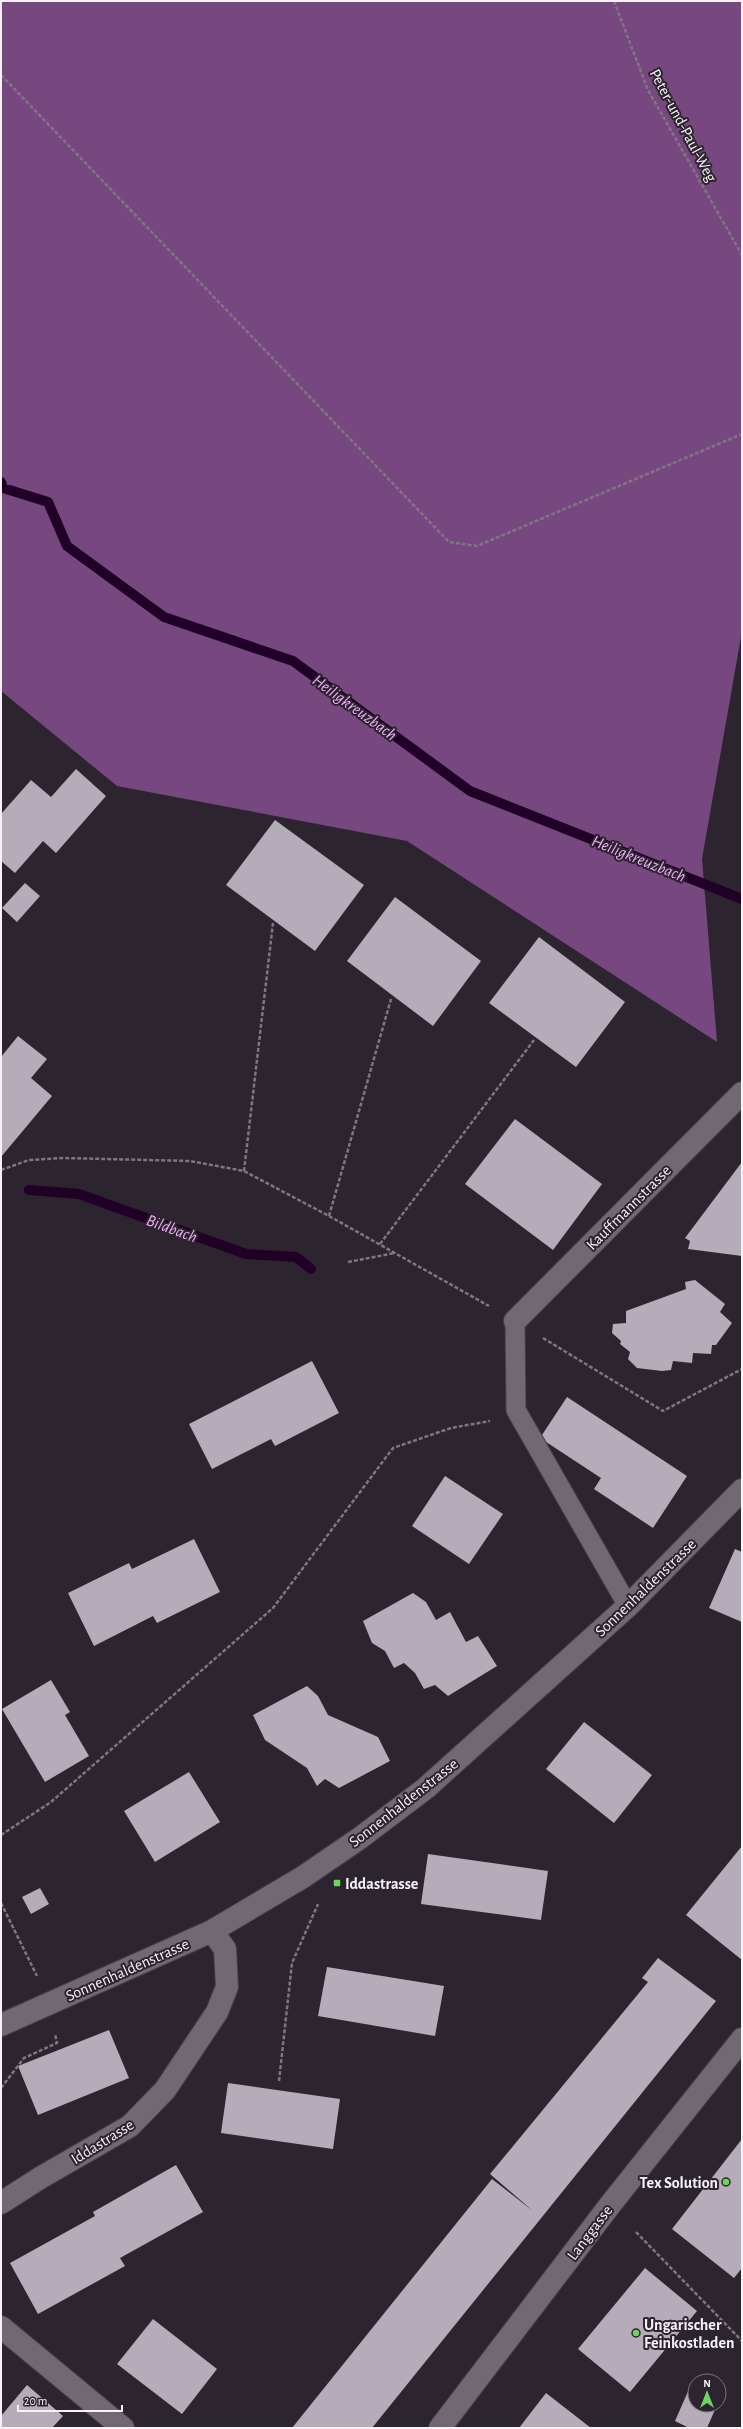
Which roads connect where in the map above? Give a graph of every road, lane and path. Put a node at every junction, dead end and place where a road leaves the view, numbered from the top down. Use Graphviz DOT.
graph roads {
  1 [pos="614,1"];
  2 [pos="1,75"];
  3 [pos="742,255"];
  4 [pos="742,434"];
  5 [pos="273,923"];
  6 [pos="391,999"];
  7 [pos="534,1040"];
  8 [pos="742,1093"];
  9 [pos="1,1170"];
  10 [pos="244,1171"];
  11 [pos="329,1216"];
  12 [pos="380,1244"];
  13 [pos="395,1252"];
  14 [pos="348,1262"];
  15 [pos="515,1321"];
  16 [pos="742,1369"];
  17 [pos="516,1410"];
  18 [pos="742,1490"];
  19 [pos="628,1606"];
  20 [pos="1,1835"];
  21 [pos="316,1898"];
  22 [pos="1,1903"];
  23 [pos="212,1931"];
  24 [pos="50,2004"];
  25 [pos="1,2025"];
  26 [pos="54,2031"];
  27 [pos="742,2039"];
  28 [pos="279,2081"];
  29 [pos="1,2088"];
  30 [pos="1,2203"];
  31 [pos="636,2232"];
  32 [pos="1,2327"];
  33 [pos="742,2341"];
  34 [pos="123,2428"];
  35 [pos="440,2428"];
  1 -- 3 [label="path, Peter-und-Paul-Weg"];
  2 -- 4 [label="path"];
  5 -- 10 [label="path"];
  6 -- 11 [label="path"];
  7 -- 12 [label="path"];
  8 -- 15 [label="street, Kauffmannstrasse"];
  9 -- 10 [label="path"];
  10 -- 11 [label="path"];
  11 -- 12 [label="path"];
  12 -- 13 [label="path"];
  13 -- 14 [label="path"];
  13 -- 15 [label="path"];
  15 -- 16 [label="path"];
  15 -- 17 [label="lane"];
  17 -- 19 [label="lane"];
  17 -- 20 [label="path"];
  18 -- 19 [label="street, Sonnenhaldenstrasse"];
  19 -- 23 [label="street, Sonnenhaldenstrasse"];
  21 -- 28 [label="path"];
  22 -- 24 [label="path"];
  23 -- 24 [label="street, Sonnenhaldenstrasse"];
  23 -- 30 [label="street, Iddastrasse"];
  24 -- 25 [label="street, Sonnenhaldenstrasse"];
  26 -- 29 [label="path"];
  27 -- 35 [label="street, Langgasse"];
  31 -- 33 [label="path"];
  32 -- 34 [label="street"];
}
